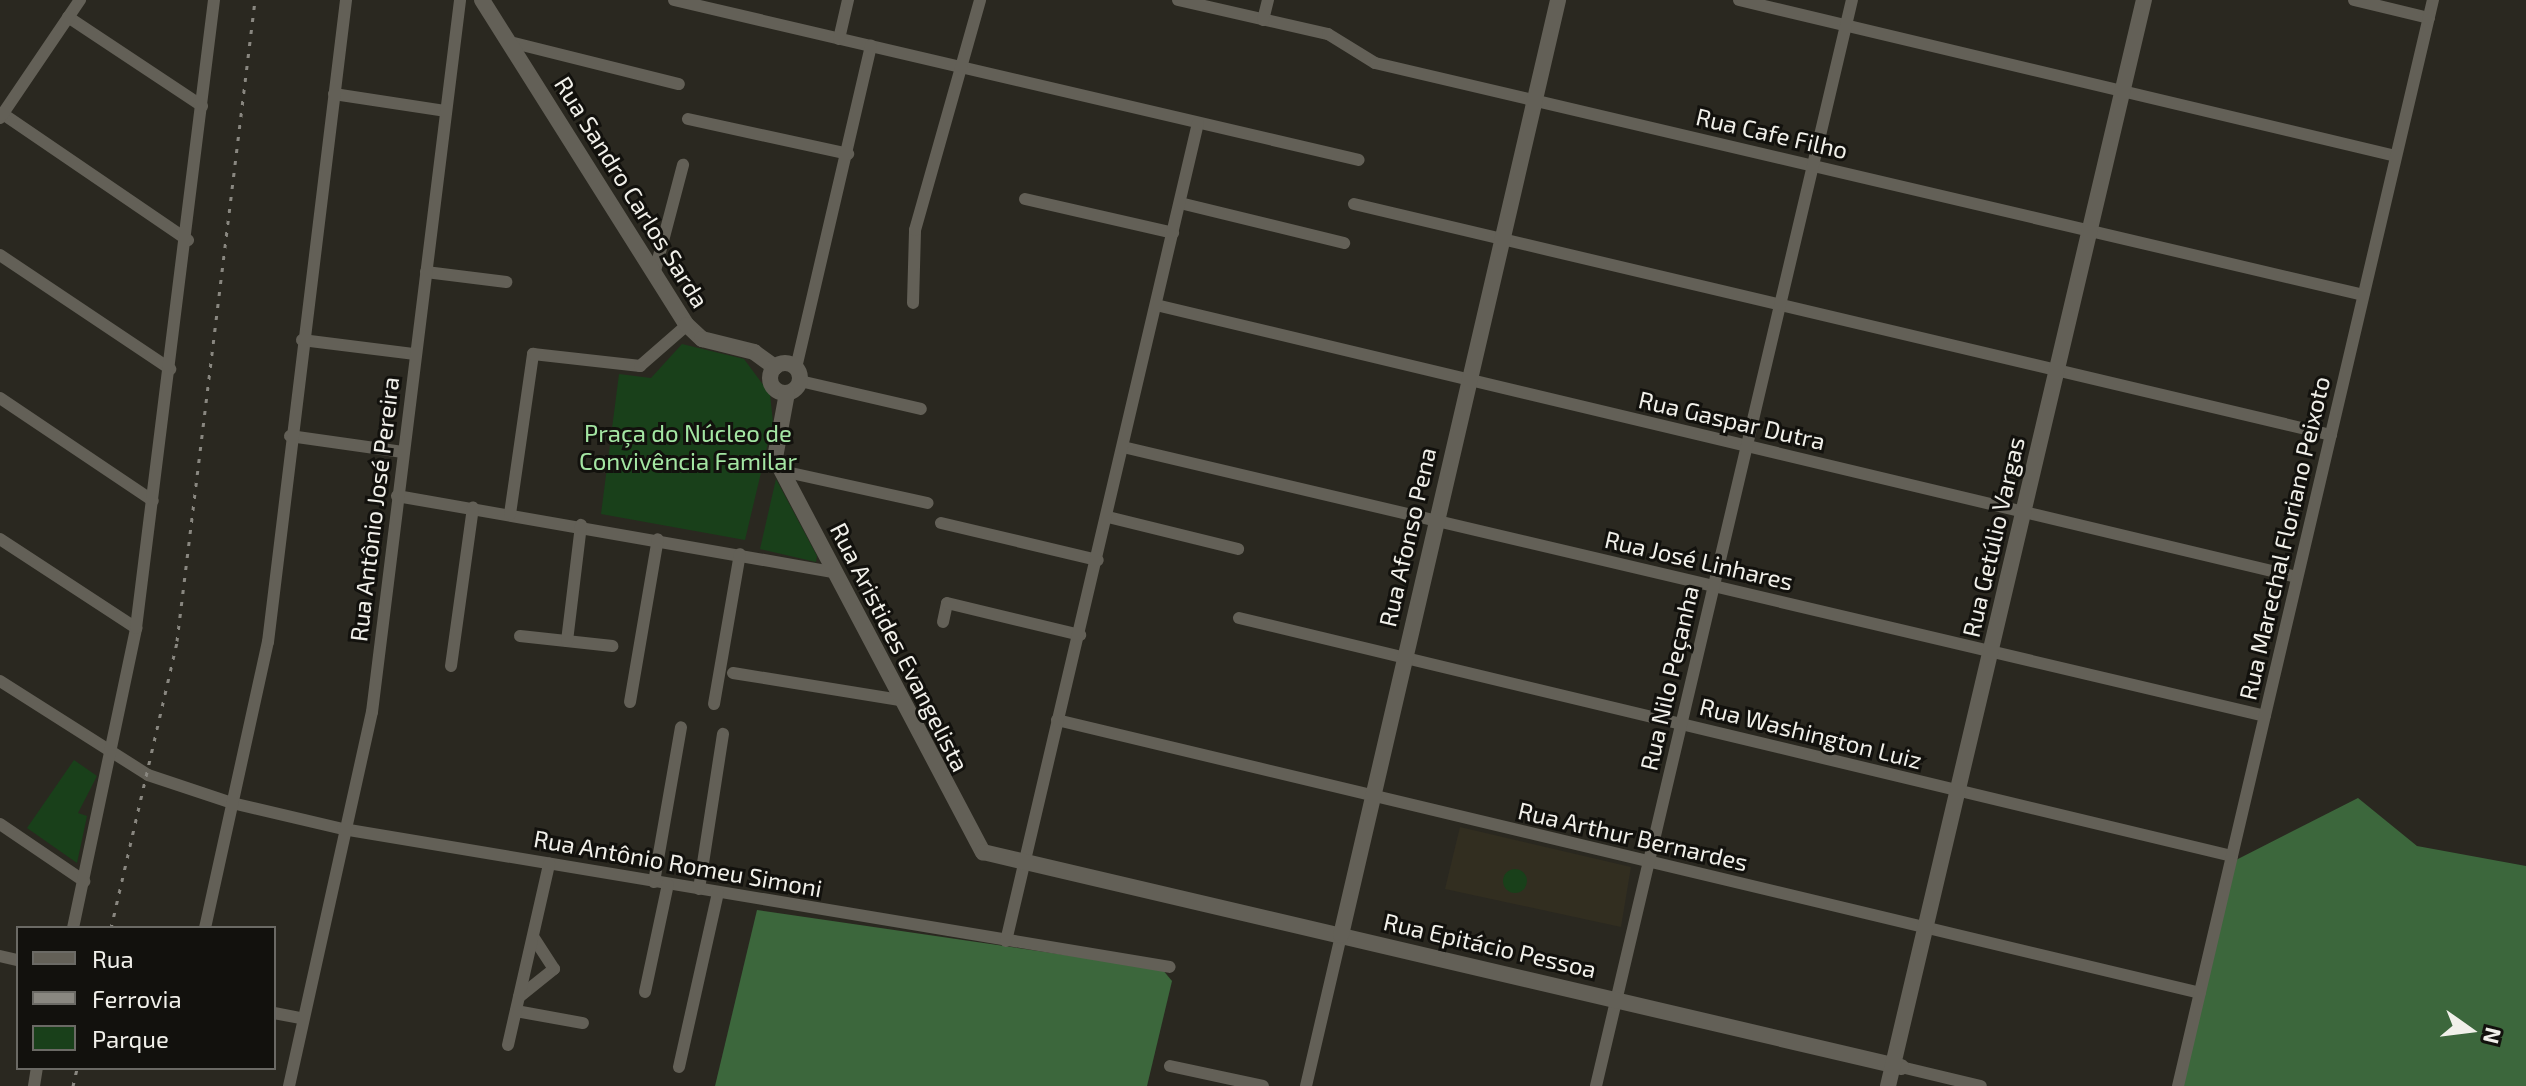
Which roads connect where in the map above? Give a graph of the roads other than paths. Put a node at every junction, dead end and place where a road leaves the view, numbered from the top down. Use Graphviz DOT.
graph roads {
  1 [pos="80,0"];
  2 [pos="214,0"];
  3 [pos="346,0"];
  4 [pos="460,0"];
  5 [pos="482,0"];
  6 [pos="674,0"];
  7 [pos="848,0"];
  8 [pos="980,0"];
  9 [pos="1178,0"];
  10 [pos="1268,0"];
  11 [pos="1558,0"];
  12 [pos="1739,0"];
  13 [pos="1852,0"];
  14 [pos="2144,0"];
  15 [pos="2354,0"];
  16 [pos="2433,0"];
  17 [pos="690,2"];
  18 [pos="68,17"];
  19 [pos="2429,18"];
  20 [pos="1263,20"];
  21 [pos="1846,25"];
  22 [pos="839,39"];
  23 [pos="510,42"];
  24 [pos="871,46"];
  25 [pos="964,68"];
  26 [pos="679,84"];
  27 [pos="2123,91"];
  28 [pos="334,94"];
  29 [pos="1534,100"];
  30 [pos="202,106"];
  31 [pos="445,111"];
  32 [pos="1,116"];
  33 [pos="688,119"];
  34 [pos="1198,123"];
  35 [pos="848,154"];
  36 [pos="2396,156"];
  37 [pos="1359,160"];
  38 [pos="683,165"];
  39 [pos="1813,165"];
  40 [pos="1025,199"];
  41 [pos="1180,203"];
  42 [pos="1354,204"];
  43 [pos="2090,230"];
  44 [pos="1173,233"];
  45 [pos="1502,239"];
  46 [pos="188,240"];
  47 [pos="1344,243"];
  48 [pos="0,255"];
  49 [pos="655,271"];
  50 [pos="426,272"];
  51 [pos="506,282"];
  52 [pos="2363,295"];
  53 [pos="913,303"];
  54 [pos="1156,305"];
  55 [pos="1781,306"];
  56 [pos="687,325"];
  57 [pos="302,340"];
  58 [pos="415,354"];
  59 [pos="775,367"];
  60 [pos="170,369"];
  61 [pos="2057,370"];
  62 [pos="798,375"];
  63 [pos="1469,380"];
  64 [pos="787,393"];
  65 [pos="0,398"];
  66 [pos="921,409"];
  67 [pos="2331,435"];
  68 [pos="290,436"];
  69 [pos="1123,447"];
  70 [pos="1747,447"];
  71 [pos="403,452"];
  72 [pos="778,464"];
  73 [pos="397,496"];
  74 [pos="153,501"];
  75 [pos="928,503"];
  76 [pos="473,508"];
  77 [pos="2024,511"];
  78 [pos="510,514"];
  79 [pos="1108,517"];
  80 [pos="1436,520"];
  81 [pos="941,523"];
  82 [pos="581,525"];
  83 [pos="658,539"];
  84 [pos="0,540"];
  85 [pos="1238,549"];
  86 [pos="740,554"];
  87 [pos="1098,560"];
  88 [pos="834,572"];
  89 [pos="2297,577"];
  90 [pos="1713,586"];
  91 [pos="1239,618"];
  92 [pos="943,622"];
  93 [pos="136,628"];
  94 [pos="1080,635"];
  95 [pos="520,636"];
  96 [pos="567,641"];
  97 [pos="612,646"];
  98 [pos="1990,652"];
  99 [pos="1403,659"];
  100 [pos="451,666"];
  101 [pos="733,673"];
  102 [pos="0,681"];
  103 [pos="900,700"];
  104 [pos="630,702"];
  105 [pos="714,704"];
  106 [pos="2265,716"];
  107 [pos="1057,720"];
  108 [pos="1681,724"];
  109 [pos="681,727"];
  110 [pos="723,734"];
  111 [pos="113,757"];
  112 [pos="1958,791"];
  113 [pos="1372,797"];
  114 [pos="232,803"];
  115 [pos="0,824"];
  116 [pos="343,829"];
  117 [pos="988,855"];
  118 [pos="2232,856"];
  119 [pos="1648,862"];
  120 [pos="1027,863"];
  121 [pos="549,864"];
  122 [pos="84,881"];
  123 [pos="661,883"];
  124 [pos="699,889"];
  125 [pos="718,893"];
  126 [pos="73,926"];
  127 [pos="205,926"];
  128 [pos="1925,929"];
  129 [pos="1341,935"];
  130 [pos="533,937"];
  131 [pos="1006,941"];
  132 [pos="1170,967"];
  133 [pos="645,992"];
  134 [pos="2200,993"];
  135 [pos="519,997"];
  136 [pos="1617,999"];
  137 [pos="516,1011"];
  138 [pos="276,1013"];
  139 [pos="300,1018"];
  140 [pos="583,1023"];
  141 [pos="508,1045"];
  142 [pos="1170,1066"];
  143 [pos="1897,1066"];
  144 [pos="679,1067"];
  145 [pos="289,1086"];
  146 [pos="1263,1086"];
  147 [pos="1306,1086"];
  148 [pos="1596,1086"];
  149 [pos="1888,1086"];
  150 [pos="1981,1086"];
  151 [pos="2178,1086"];
  1 -- 18 [label="street"];
  2 -- 30 [label="street"];
  3 -- 28 [label="street"];
  4 -- 31 [label="street, Rua Antônio José Pereira"];
  5 -- 23 [label="street, Rua Sandro Carlos Sarda"];
  6 -- 17 [label="street"];
  7 -- 22 [label="street"];
  8 -- 25 [label="street"];
  9 -- 20 [label="street, Rua Cafe Filho"];
  10 -- 20 [label="street"];
  11 -- 29 [label="street, Rua Afonso Pena"];
  12 -- 21 [label="street"];
  13 -- 21 [label="street, Rua Nilo Peçanha"];
  14 -- 27 [label="street, Rua Getúlio Vargas"];
  15 -- 19 [label="street"];
  16 -- 19 [label="street, Rua Marechal Floriano Peixoto"];
  17 -- 22 [label="street"];
  18 -- 30 [label="street"];
  18 -- 32 [label="street"];
  19 -- 36 [label="street, Rua Marechal Floriano Peixoto"];
  20 -- 29 [label="street, Rua Cafe Filho"];
  21 -- 27 [label="street"];
  21 -- 39 [label="street, Rua Nilo Peçanha"];
  22 -- 24 [label="street"];
  23 -- 26 [label="street"];
  23 -- 49 [label="street, Rua Sandro Carlos Sarda"];
  24 -- 25 [label="street"];
  24 -- 35 [label="street"];
  25 -- 34 [label="street"];
  25 -- 53 [label="street"];
  27 -- 36 [label="street"];
  27 -- 43 [label="street, Rua Getúlio Vargas"];
  28 -- 31 [label="street"];
  28 -- 57 [label="street"];
  29 -- 39 [label="street, Rua Cafe Filho"];
  29 -- 45 [label="street, Rua Afonso Pena"];
  30 -- 46 [label="street"];
  31 -- 50 [label="street, Rua Antônio José Pereira"];
  32 -- 46 [label="street"];
  33 -- 35 [label="street"];
  34 -- 37 [label="street"];
  34 -- 41 [label="street"];
  35 -- 62 [label="street"];
  36 -- 52 [label="street, Rua Marechal Floriano Peixoto"];
  38 -- 49 [label="street"];
  39 -- 43 [label="street, Rua Cafe Filho"];
  39 -- 55 [label="street, Rua Nilo Peçanha"];
  40 -- 44 [label="street"];
  41 -- 44 [label="street"];
  41 -- 47 [label="street"];
  42 -- 45 [label="street"];
  43 -- 52 [label="street, Rua Cafe Filho"];
  43 -- 61 [label="street, Rua Getúlio Vargas"];
  44 -- 54 [label="street"];
  45 -- 55 [label="street"];
  45 -- 63 [label="street, Rua Afonso Pena"];
  46 -- 60 [label="street"];
  48 -- 60 [label="street"];
  49 -- 56 [label="street, Rua Sandro Carlos Sarda"];
  50 -- 51 [label="street"];
  50 -- 58 [label="street, Rua Antônio José Pereira"];
  52 -- 67 [label="street, Rua Marechal Floriano Peixoto"];
  54 -- 63 [label="street, Rua Gaspar Dutra"];
  54 -- 69 [label="street"];
  55 -- 61 [label="street"];
  55 -- 70 [label="street, Rua Nilo Peçanha"];
  56 -- 59 [label="street, Rua Sandro Carlos Sarda"];
  56 -- 78 [label="street"];
  57 -- 58 [label="street"];
  57 -- 68 [label="street"];
  58 -- 71 [label="street, Rua Antônio José Pereira"];
  59 -- 62 [label="street"];
  59 -- 64 [label="street"];
  60 -- 74 [label="street"];
  61 -- 67 [label="street"];
  61 -- 77 [label="street, Rua Getúlio Vargas"];
  62 -- 64 [label="street"];
  62 -- 66 [label="street"];
  63 -- 70 [label="street, Rua Gaspar Dutra"];
  63 -- 80 [label="street, Rua Afonso Pena"];
  64 -- 72 [label="street"];
  65 -- 74 [label="street"];
  67 -- 89 [label="street, Rua Marechal Floriano Peixoto"];
  68 -- 71 [label="street"];
  68 -- 114 [label="street"];
  69 -- 79 [label="street"];
  69 -- 80 [label="street, Rua José Linhares"];
  70 -- 77 [label="street, Rua Gaspar Dutra"];
  70 -- 90 [label="street, Rua Nilo Peçanha"];
  71 -- 73 [label="street, Rua Antônio José Pereira"];
  72 -- 75 [label="street"];
  72 -- 88 [label="street, Rua Aristides Evangelista"];
  73 -- 76 [label="street"];
  73 -- 116 [label="street, Rua Antônio José Pereira"];
  74 -- 93 [label="street"];
  76 -- 78 [label="street"];
  76 -- 100 [label="street"];
  77 -- 89 [label="street, Rua Gaspar Dutra"];
  77 -- 98 [label="street, Rua Getúlio Vargas"];
  78 -- 82 [label="street"];
  79 -- 85 [label="street"];
  79 -- 87 [label="street"];
  80 -- 90 [label="street, Rua José Linhares"];
  80 -- 99 [label="street, Rua Afonso Pena"];
  81 -- 87 [label="street"];
  82 -- 83 [label="street"];
  82 -- 96 [label="street"];
  83 -- 86 [label="street"];
  83 -- 104 [label="street"];
  84 -- 93 [label="street"];
  86 -- 88 [label="street"];
  86 -- 105 [label="street"];
  87 -- 94 [label="street"];
  88 -- 103 [label="street, Rua Aristides Evangelista"];
  89 -- 106 [label="street, Rua Marechal Floriano Peixoto"];
  90 -- 98 [label="street, Rua José Linhares"];
  90 -- 108 [label="street, Rua Nilo Peçanha"];
  91 -- 99 [label="street, Rua Washington Luiz"];
  92 -- 94 [label="street"];
  93 -- 111 [label="street"];
  94 -- 107 [label="street"];
  95 -- 96 [label="street"];
  96 -- 97 [label="street"];
  98 -- 106 [label="street, Rua José Linhares"];
  98 -- 112 [label="street, Rua Getúlio Vargas"];
  99 -- 108 [label="street, Rua Washington Luiz"];
  99 -- 113 [label="street, Rua Afonso Pena"];
  101 -- 103 [label="street"];
  102 -- 111 [label="street, Rua Antônio Romeu Simoni"];
  103 -- 117 [label="street, Rua Aristides Evangelista"];
  106 -- 118 [label="street, Rua Marechal Floriano Peixoto"];
  107 -- 113 [label="street, Rua Arthur Bernardes"];
  107 -- 120 [label="street"];
  108 -- 112 [label="street, Rua Washington Luiz"];
  108 -- 119 [label="street, Rua Nilo Peçanha"];
  109 -- 123 [label="street"];
  110 -- 124 [label="street"];
  111 -- 114 [label="street, Rua Antônio Romeu Simoni"];
  111 -- 122 [label="street"];
  112 -- 118 [label="street, Rua Washington Luiz"];
  112 -- 128 [label="street, Rua Getúlio Vargas"];
  113 -- 119 [label="street, Rua Arthur Bernardes"];
  113 -- 129 [label="street, Rua Afonso Pena"];
  114 -- 116 [label="street, Rua Antônio Romeu Simoni"];
  114 -- 127 [label="street"];
  115 -- 122 [label="street"];
  116 -- 121 [label="street, Rua Antônio Romeu Simoni"];
  116 -- 139 [label="street, Rua Antônio José Pereira"];
  117 -- 120 [label="street, Rua Epitácio Pessoa"];
  118 -- 134 [label="street, Rua Marechal Floriano Peixoto"];
  119 -- 128 [label="street, Rua Arthur Bernardes"];
  119 -- 136 [label="street, Rua Nilo Peçanha"];
  120 -- 129 [label="street, Rua Epitácio Pessoa"];
  120 -- 131 [label="street"];
  121 -- 123 [label="street, Rua Antônio Romeu Simoni"];
  121 -- 130 [label="street"];
  122 -- 126 [label="street"];
  123 -- 124 [label="street, Rua Antônio Romeu Simoni"];
  123 -- 133 [label="street"];
  124 -- 125 [label="street, Rua Antônio Romeu Simoni"];
  125 -- 131 [label="street, Rua Antônio Romeu Simoni"];
  125 -- 144 [label="street"];
  128 -- 134 [label="street, Rua Arthur Bernardes"];
  128 -- 143 [label="street, Rua Getúlio Vargas"];
  129 -- 136 [label="street, Rua Epitácio Pessoa"];
  129 -- 147 [label="street, Rua Afonso Pena"];
  130 -- 135 [label="street"];
  130 -- 135 [label="street"];
  131 -- 132 [label="street, Rua Antônio Romeu Simoni"];
  134 -- 151 [label="street, Rua Marechal Floriano Peixoto"];
  135 -- 137 [label="street"];
  136 -- 143 [label="street, Rua Epitácio Pessoa"];
  136 -- 148 [label="street, Rua Nilo Peçanha"];
  137 -- 140 [label="street"];
  137 -- 141 [label="street"];
  138 -- 139 [label="street"];
  139 -- 145 [label="street, Rua Antônio José Pereira"];
  142 -- 146 [label="street"];
  143 -- 149 [label="street, Rua Getúlio Vargas"];
  143 -- 150 [label="street, Rua Epitácio Pessoa"];
}
